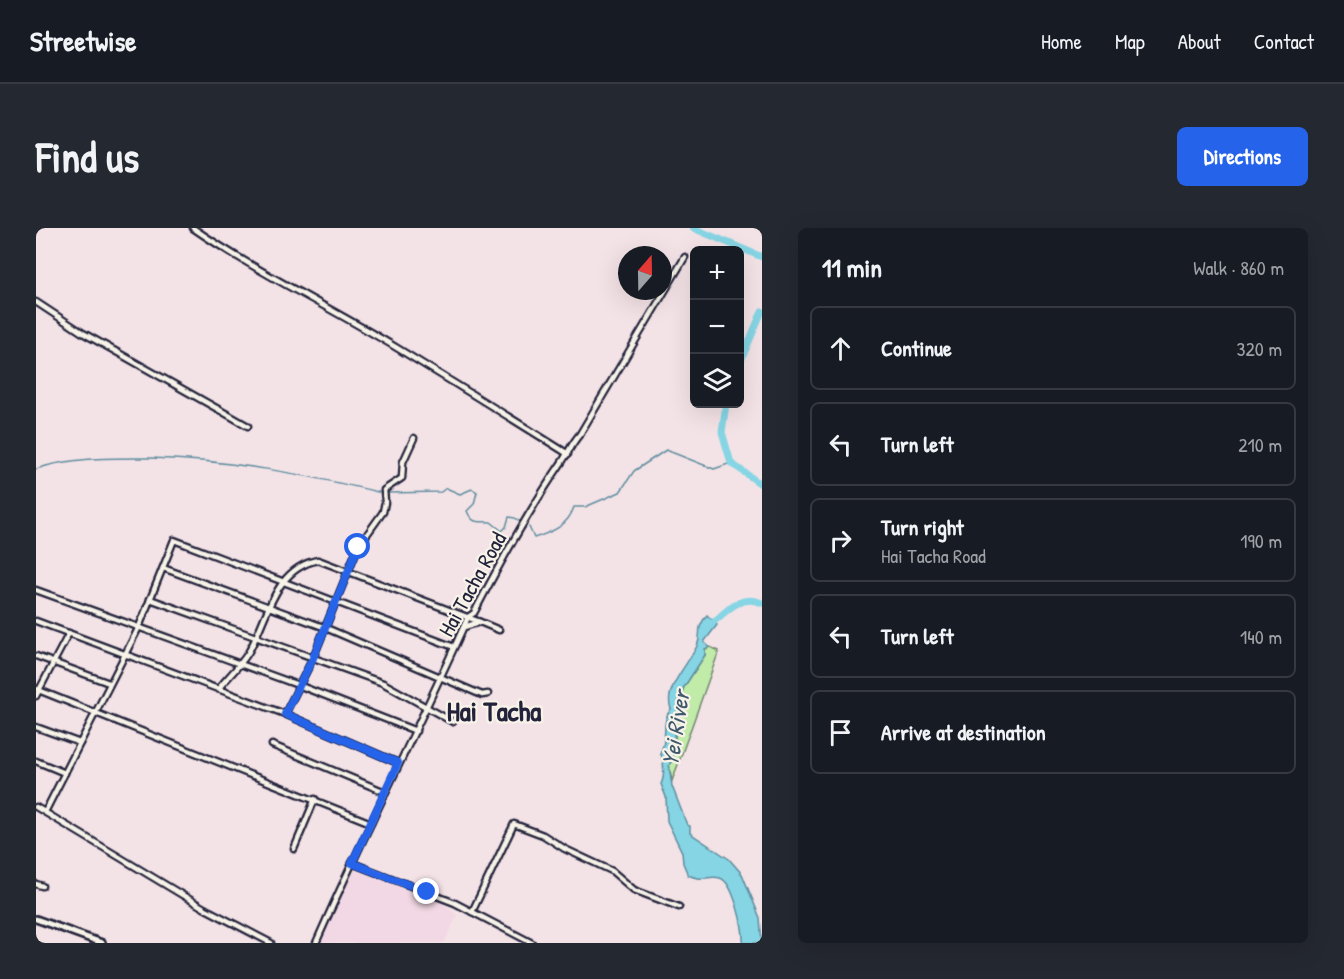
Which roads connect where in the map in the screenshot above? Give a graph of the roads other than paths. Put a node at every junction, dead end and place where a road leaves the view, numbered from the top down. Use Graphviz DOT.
graph roads {
  1 [pos="193,228"];
  2 [pos="684,257"];
  3 [pos="36,302"];
  4 [pos="248,426"];
  5 [pos="414,438"];
  6 [pos="568,454"];
  7 [pos="164,568"];
  8 [pos="348,572"];
  9 [pos="283,580"];
  10 [pos="36,590"];
  11 [pos="150,599"];
  12 [pos="338,601"];
  13 [pos="269,607"];
  14 [pos="468,617"];
  15 [pos="36,621"];
  16 [pos="480,622"];
  17 [pos="139,627"];
  18 [pos="464,627"];
  19 [pos="326,628"];
  20 [pos="499,630"];
  21 [pos="69,633"];
  22 [pos="255,637"];
  23 [pos="454,647"];
  24 [pos="126,654"];
  25 [pos="36,656"];
  26 [pos="313,658"];
  27 [pos="53,662"];
  28 [pos="240,664"];
  29 [pos="442,676"];
  30 [pos="110,683"];
  31 [pos="298,685"];
  32 [pos="37,689"];
  33 [pos="218,689"];
  34 [pos="488,694"];
  35 [pos="36,696"];
  36 [pos="428,708"];
  37 [pos="95,711"];
  38 [pos="285,714"];
  39 [pos="453,722"];
  40 [pos="36,727"];
  41 [pos="416,731"];
  42 [pos="80,743"];
  43 [pos="272,745"];
  44 [pos="36,760"];
  45 [pos="398,763"];
  46 [pos="65,772"];
  47 [pos="385,792"];
  48 [pos="315,799"];
  49 [pos="36,807"];
  50 [pos="45,812"];
  51 [pos="371,823"];
  52 [pos="294,849"];
  53 [pos="352,863"];
  54 [pos="680,907"];
  55 [pos="472,912"];
  56 [pos="36,919"];
  57 [pos="102,943"];
  58 [pos="271,943"];
  59 [pos="315,943"];
  60 [pos="532,943"];
  1 -- 6 [label="street"];
  2 -- 6 [label="street, Hai Tacha Road"];
  3 -- 4 [label="street"];
  5 -- 8 [label="street"];
  6 -- 14 [label="street, Hai Tacha Road"];
  7 -- 9 [label="street"];
  7 -- 11 [label="street"];
  7 -- 13 [label="street"];
  8 -- 9 [label="street"];
  8 -- 12 [label="street"];
  8 -- 14 [label="street"];
  9 -- 12 [label="street"];
  9 -- 13 [label="street"];
  10 -- 17 [label="street"];
  11 -- 17 [label="street"];
  11 -- 22 [label="street"];
  12 -- 19 [label="street"];
  12 -- 23 [label="street"];
  13 -- 19 [label="street"];
  13 -- 22 [label="street"];
  14 -- 16 [label="street"];
  14 -- 18 [label="street, Hai Tacha Road"];
  15 -- 21 [label="street"];
  16 -- 18 [label="street"];
  16 -- 20 [label="street"];
  17 -- 24 [label="street"];
  17 -- 28 [label="street"];
  18 -- 23 [label="street, Hai Tacha Road"];
  19 -- 26 [label="street"];
  19 -- 29 [label="street"];
  21 -- 24 [label="street"];
  21 -- 27 [label="street"];
  22 -- 26 [label="street"];
  22 -- 28 [label="street"];
  23 -- 29 [label="street, Hai Tacha Road"];
  24 -- 30 [label="street"];
  24 -- 33 [label="street"];
  25 -- 27 [label="street"];
  26 -- 31 [label="street"];
  26 -- 36 [label="street"];
  27 -- 30 [label="street"];
  27 -- 32 [label="street"];
  28 -- 31 [label="street"];
  28 -- 33 [label="street"];
  29 -- 34 [label="street"];
  29 -- 36 [label="street, Hai Tacha Road"];
  30 -- 37 [label="street"];
  31 -- 38 [label="street"];
  31 -- 41 [label="street"];
  32 -- 35 [label="street"];
  32 -- 37 [label="street"];
  33 -- 38 [label="street"];
  36 -- 39 [label="street"];
  36 -- 41 [label="street, Hai Tacha Road"];
  37 -- 42 [label="street"];
  37 -- 48 [label="street"];
  38 -- 45 [label="street"];
  40 -- 42 [label="street"];
  41 -- 45 [label="street, Hai Tacha Road"];
  42 -- 46 [label="street"];
  43 -- 47 [label="street"];
  44 -- 46 [label="street"];
  45 -- 47 [label="street, Hai Tacha Road"];
  46 -- 50 [label="street"];
  47 -- 51 [label="street, Hai Tacha Road"];
  48 -- 51 [label="street"];
  48 -- 52 [label="street"];
  49 -- 50 [label="street"];
  50 -- 58 [label="street"];
  51 -- 53 [label="street, Hai Tacha Road"];
  53 -- 55 [label="street"];
  53 -- 59 [label="street, Hai Tacha Road"];
  54 -- 55 [label="street"];
  55 -- 60 [label="street"];
  56 -- 57 [label="street"];
}
